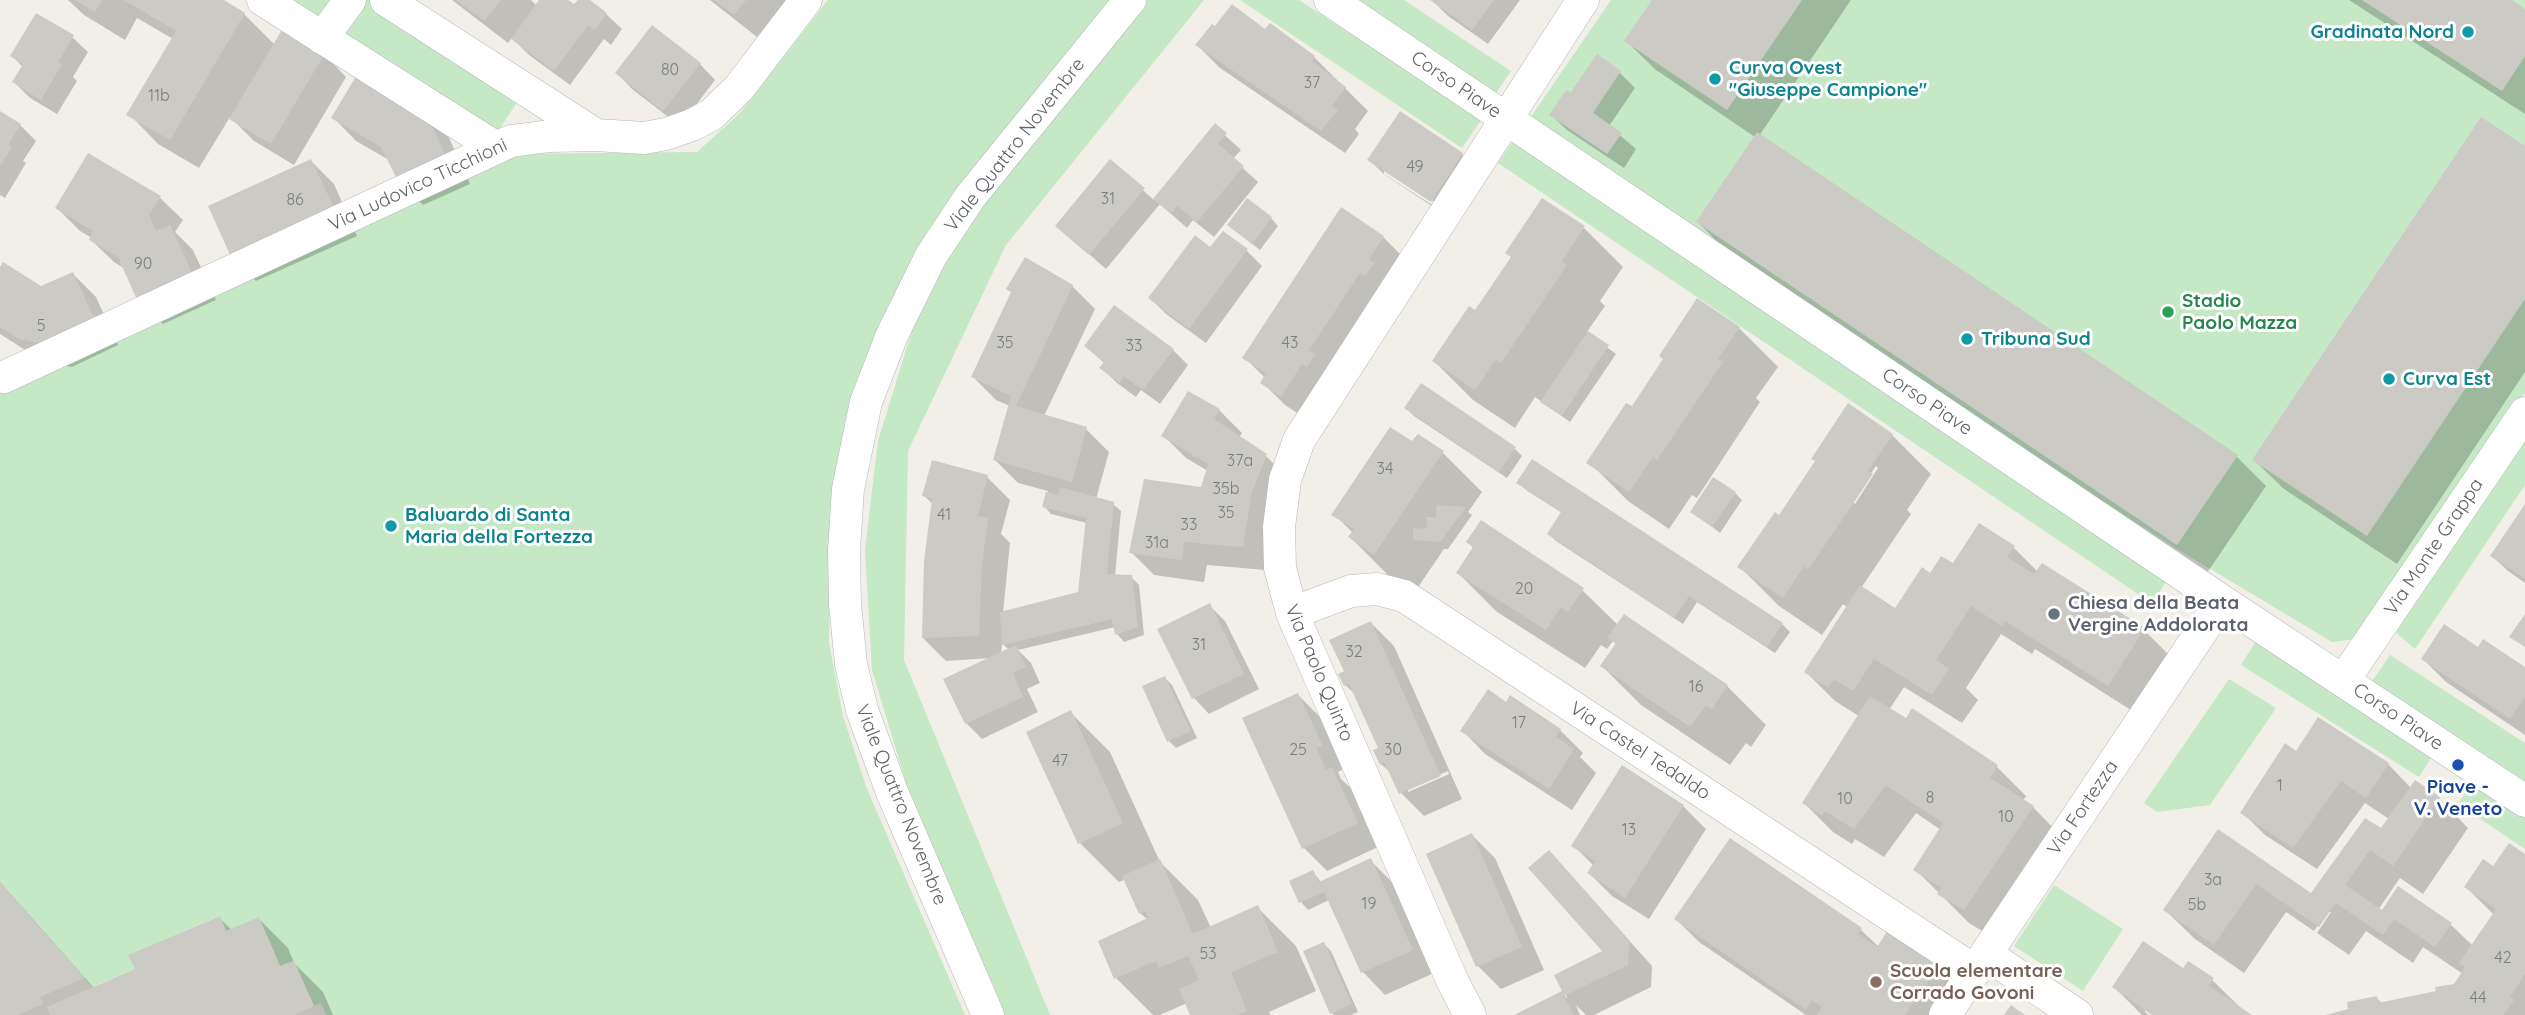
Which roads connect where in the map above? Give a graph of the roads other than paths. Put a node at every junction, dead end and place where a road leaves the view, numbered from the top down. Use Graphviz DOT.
graph roads {
  1 [pos="263,0"];
  2 [pos="350,0"];
  3 [pos="386,0"];
  4 [pos="806,0"];
  5 [pos="1130,0"];
  6 [pos="1330,0"];
  7 [pos="1583,0"];
  8 [pos="322,38"];
  9 [pos="1506,119"];
  10 [pos="596,135"];
  11 [pos="495,147"];
  12 [pos="1,377"];
  13 [pos="2525,413"];
  14 [pos="2222,601"];
  15 [pos="1292,613"];
  16 [pos="2343,681"];
  17 [pos="2525,802"];
  18 [pos="1980,963"];
  19 [pos="988,1015"];
  20 [pos="1470,1015"];
  21 [pos="1945,1015"];
  22 [pos="2077,1015"];
  1 -- 8 [label="street"];
  2 -- 8 [label="street"];
  3 -- 10 [label="street"];
  4 -- 10 [label="street, Via Ludovico Ticchioni"];
  5 -- 19 [label="street, Viale Quattro Novembre"];
  6 -- 9 [label="street, Corso Piave"];
  7 -- 9 [label="street, Via Paolo Quinto"];
  8 -- 11 [label="street"];
  9 -- 14 [label="street, Corso Piave"];
  9 -- 15 [label="street, Via Paolo Quinto"];
  10 -- 11 [label="street, Via Ludovico Ticchioni"];
  11 -- 12 [label="street, Via Ludovico Ticchioni"];
  13 -- 16 [label="street, Via Monte Grappa"];
  14 -- 16 [label="street, Corso Piave"];
  14 -- 18 [label="street, Via Fortezza"];
  15 -- 18 [label="street, Via Castel Tedaldo"];
  15 -- 20 [label="street, Via Paolo Quinto"];
  16 -- 17 [label="street, Corso Piave"];
  18 -- 21 [label="street, Via Fortezza"];
  18 -- 22 [label="street, Via Castel Tedaldo"];
}
